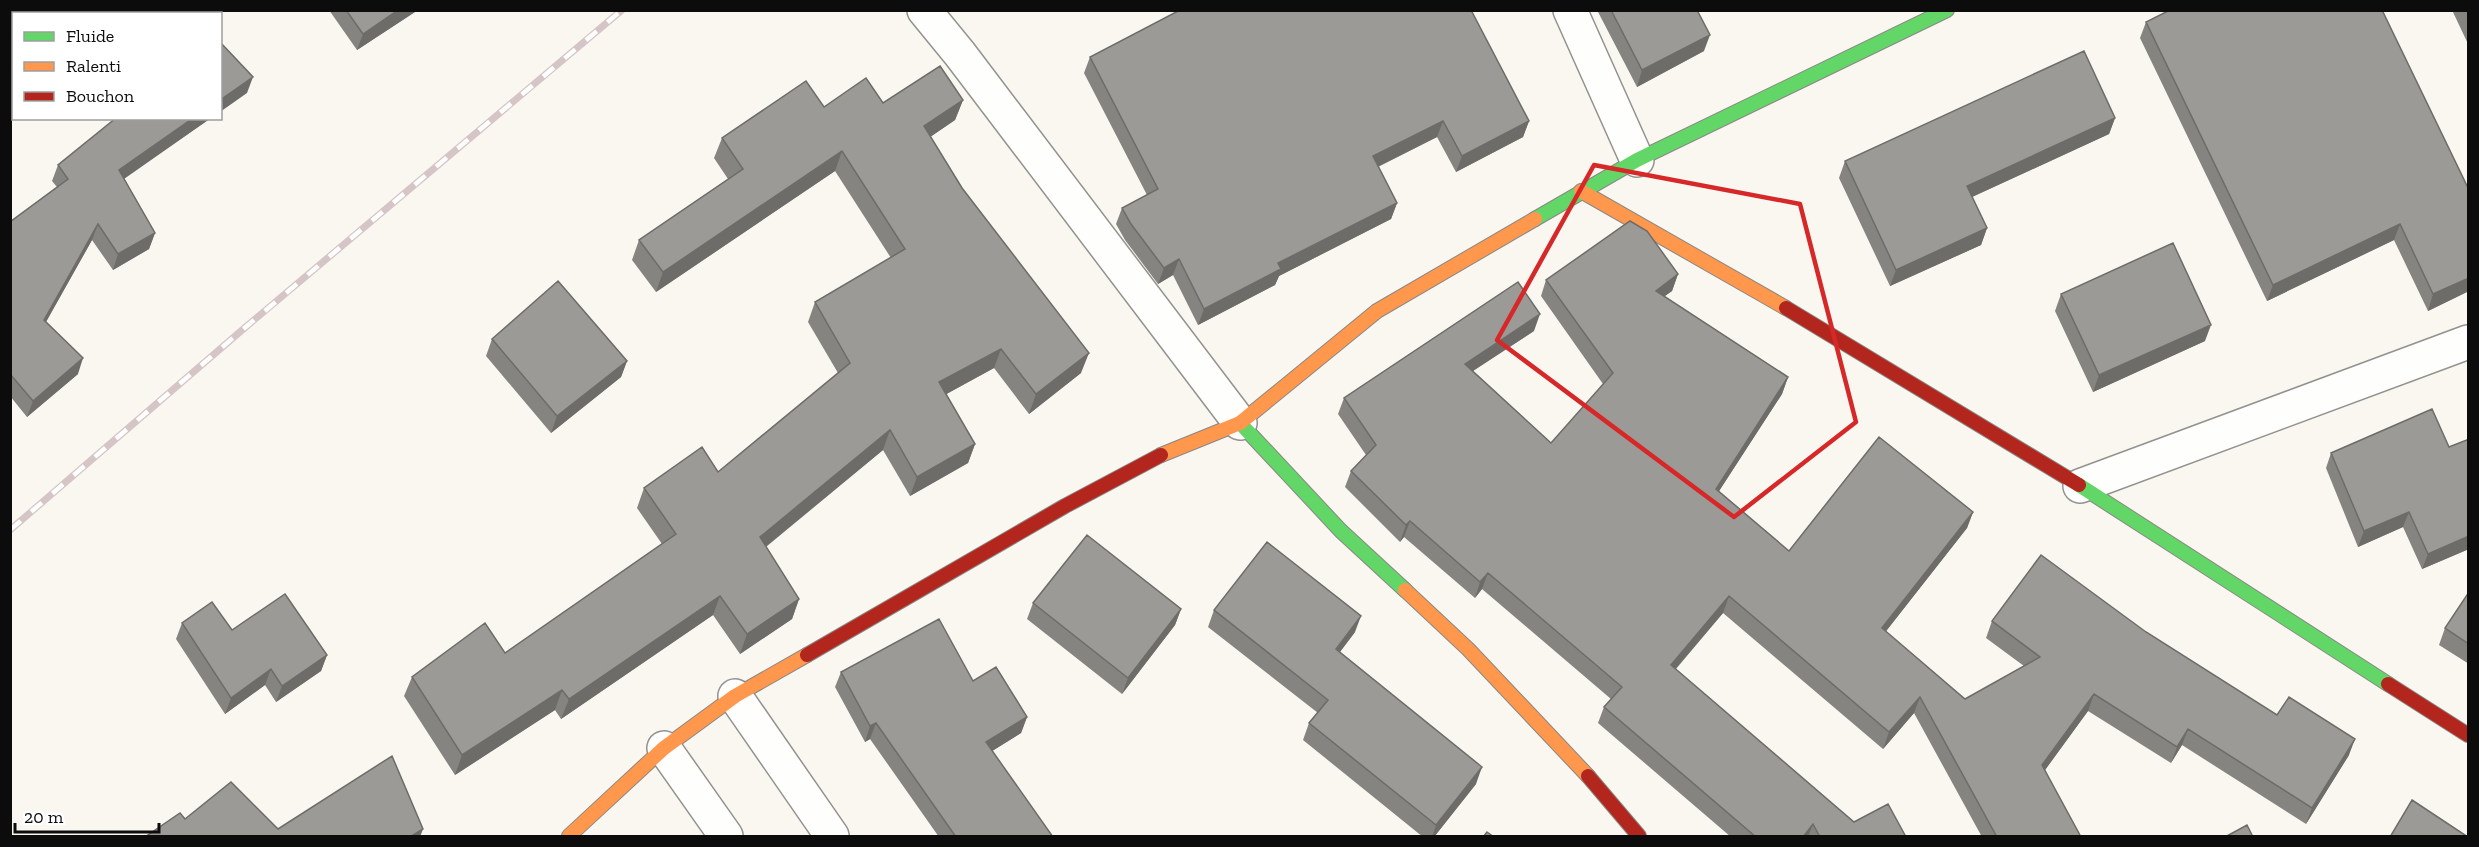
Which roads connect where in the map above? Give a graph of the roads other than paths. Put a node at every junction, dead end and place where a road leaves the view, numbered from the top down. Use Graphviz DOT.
graph roads {
  1 [pos="924,10"];
  2 [pos="1570,10"];
  3 [pos="1947,10"];
  4 [pos="1637,160"];
  5 [pos="1581,191"];
  6 [pos="2469,342"];
  7 [pos="1240,423"];
  8 [pos="2080,486"];
  9 [pos="735,696"];
  10 [pos="2469,735"];
  11 [pos="664,748"];
  12 [pos="568,837"];
  13 [pos="726,837"];
  14 [pos="832,837"];
  15 [pos="1639,837"];
  1 -- 7 [label="street"];
  2 -- 4 [label="street"];
  3 -- 4 [label="street"];
  4 -- 5 [label="street"];
  5 -- 7 [label="street"];
  5 -- 8 [label="street"];
  6 -- 8 [label="street"];
  7 -- 9 [label="street"];
  7 -- 15 [label="street"];
  8 -- 10 [label="street"];
  9 -- 11 [label="street"];
  9 -- 14 [label="street"];
  11 -- 12 [label="street"];
  11 -- 13 [label="street"];
}
